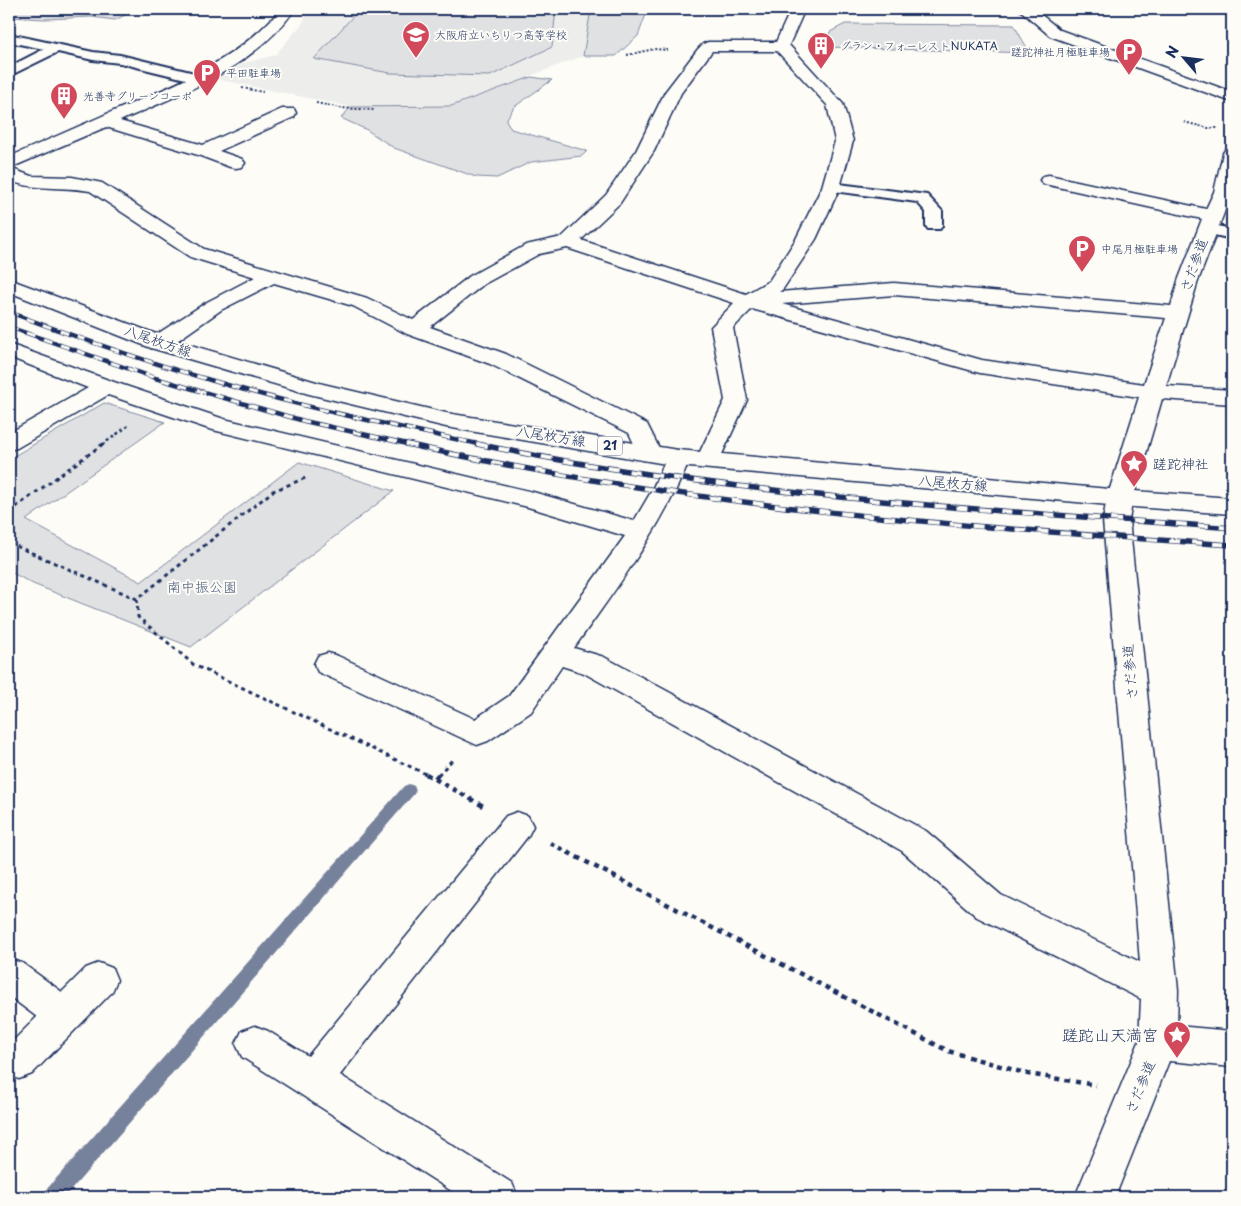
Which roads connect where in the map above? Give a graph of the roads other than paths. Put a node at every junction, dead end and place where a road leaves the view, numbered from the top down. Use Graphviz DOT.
graph roads {
  1 [pos="288,9"];
  2 [pos="798,9"];
  3 [pos="1026,9"];
  4 [pos="9,38"];
  5 [pos="781,46"];
  6 [pos="58,47"];
  7 [pos="9,72"];
  8 [pos="202,79"];
  9 [pos="1232,96"];
  10 [pos="288,113"];
  11 [pos="104,121"];
  12 [pos="1228,141"];
  13 [pos="204,151"];
  14 [pos="9,163"];
  15 [pos="236,163"];
  16 [pos="9,173"];
  17 [pos="831,186"];
  18 [pos="1048,199"];
  19 [pos="1221,213"];
  20 [pos="934,226"];
  21 [pos="568,242"];
  22 [pos="272,276"];
  23 [pos="9,285"];
  24 [pos="748,301"];
  25 [pos="1174,324"];
  26 [pos="414,329"];
  27 [pos="159,343"];
  28 [pos="9,350"];
  29 [pos="106,387"];
  30 [pos="1152,392"];
  31 [pos="1183,393"];
  32 [pos="1232,397"];
  33 [pos="9,442"];
  34 [pos="649,452"];
  35 [pos="678,458"];
  36 [pos="708,460"];
  37 [pos="1120,498"];
  38 [pos="1232,506"];
  39 [pos="641,532"];
  40 [pos="556,653"];
  41 [pos="328,664"];
  42 [pos="517,826"];
  43 [pos="9,975"];
  44 [pos="99,980"];
  45 [pos="1160,990"];
  46 [pos="65,1015"];
  47 [pos="1158,1042"];
  48 [pos="255,1044"];
  49 [pos="1232,1049"];
  50 [pos="19,1061"];
  51 [pos="312,1080"];
  52 [pos="498,1197"];
  53 [pos="1095,1197"];
  1 -- 8 [label="street"];
  2 -- 5 [label="street"];
  3 -- 9 [label="street"];
  4 -- 6 [label="lane"];
  5 -- 17 [label="street"];
  5 -- 21 [label="street"];
  6 -- 7 [label="lane"];
  6 -- 8 [label="lane"];
  8 -- 11 [label="street"];
  10 -- 13 [label="street"];
  11 -- 13 [label="street"];
  11 -- 14 [label="street"];
  12 -- 19 [label="street, さだ参道"];
  13 -- 15 [label="street"];
  16 -- 22 [label="street"];
  17 -- 20 [label="lane"];
  17 -- 24 [label="street"];
  18 -- 19 [label="street"];
  19 -- 25 [label="street, さだ参道"];
  21 -- 24 [label="street"];
  21 -- 26 [label="street"];
  22 -- 26 [label="street"];
  22 -- 27 [label="street"];
  23 -- 27 [label="street, 八尾枚方線 / 21"];
  24 -- 25 [label="street"];
  24 -- 30 [label="street"];
  24 -- 36 [label="street"];
  25 -- 30 [label="street, さだ参道"];
  25 -- 31 [label="street"];
  26 -- 34 [label="street"];
  27 -- 34 [label="street, 八尾枚方線 / 21"];
  28 -- 29 [label="street"];
  29 -- 33 [label="street"];
  29 -- 39 [label="street"];
  30 -- 31 [label="street"];
  30 -- 37 [label="street, さだ参道"];
  31 -- 32 [label="street"];
  34 -- 35 [label="street, 八尾枚方線 / 21"];
  35 -- 36 [label="street, 八尾枚方線 / 21"];
  35 -- 39 [label="street"];
  36 -- 37 [label="street, 八尾枚方線 / 21"];
  37 -- 38 [label="street, 八尾枚方線 / 21"];
  37 -- 45 [label="street, さだ参道"];
  39 -- 40 [label="street"];
  40 -- 41 [label="street"];
  40 -- 45 [label="street"];
  42 -- 51 [label="street"];
  43 -- 46 [label="street"];
  44 -- 46 [label="street"];
  45 -- 47 [label="street, さだ参道"];
  46 -- 50 [label="street"];
  47 -- 49 [label="street"];
  47 -- 53 [label="street, さだ参道"];
  48 -- 51 [label="street"];
  51 -- 52 [label="street"];
}
